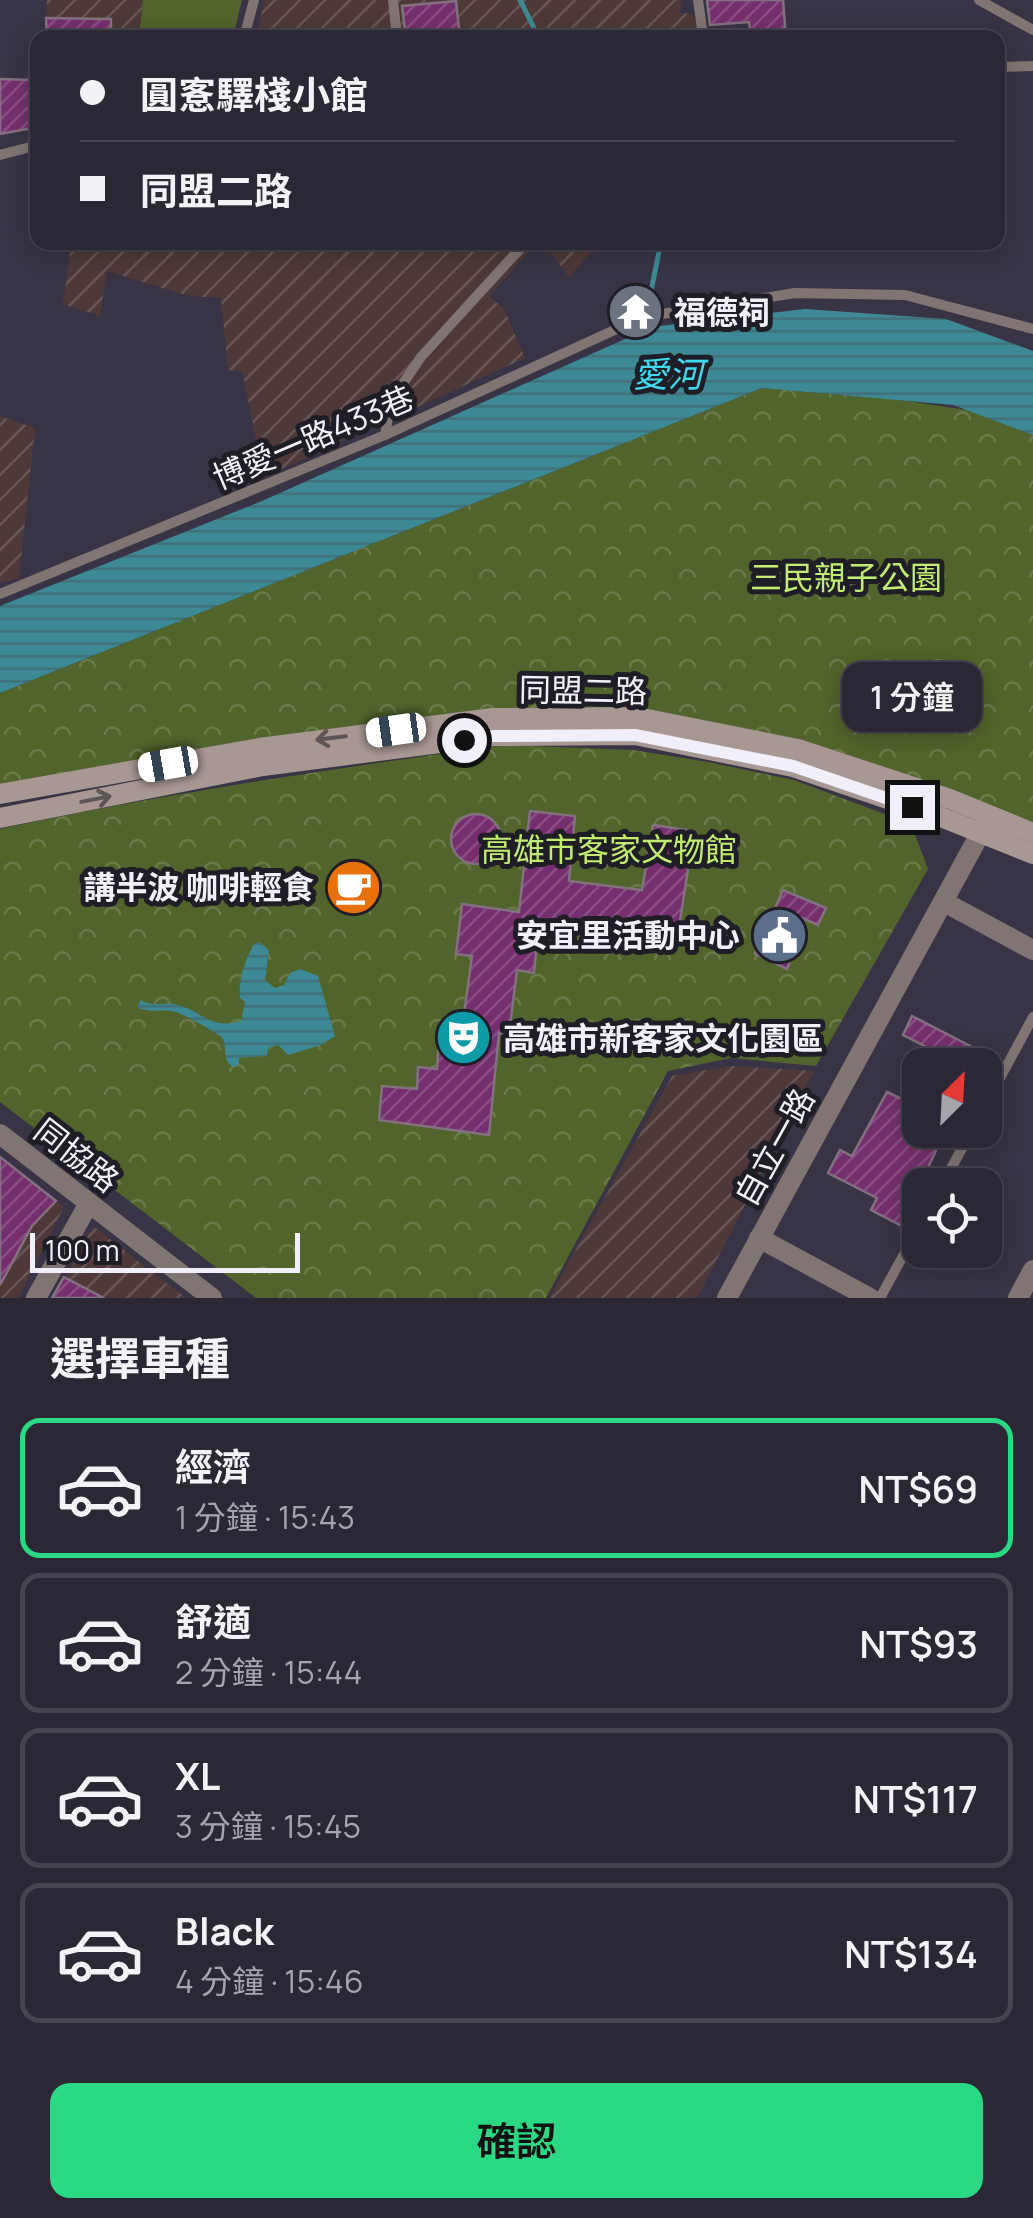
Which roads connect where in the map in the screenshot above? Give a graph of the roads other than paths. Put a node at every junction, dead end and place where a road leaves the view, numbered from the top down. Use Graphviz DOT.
graph roads {
  1 [pos="254,0"];
  2 [pos="393,0"];
  3 [pos="698,0"];
  4 [pos="978,0"];
  5 [pos="246,30"];
  6 [pos="396,30"];
  7 [pos="703,30"];
  8 [pos="1033,30"];
  9 [pos="1005,66"];
  10 [pos="1033,66"];
  11 [pos="30,147"];
  12 [pos="0,156"];
  13 [pos="519,250"];
  14 [pos="1033,329"];
  15 [pos="384,435"];
  16 [pos="0,594"];
  17 [pos="636,726"];
  18 [pos="0,794"];
  19 [pos="0,818"];
  20 [pos="986,824"];
  21 [pos="1033,833"];
  22 [pos="1033,854"];
  23 [pos="944,902"];
  24 [pos="1033,950"];
  25 [pos="1033,1018"];
  26 [pos="1002,1075"];
  27 [pos="0,1134"];
  28 [pos="89,1202"];
  29 [pos="759,1238"];
  30 [pos="902,1258"];
  31 [pos="1032,1272"];
  32 [pos="36,1298"];
  33 [pos="212,1298"];
  34 [pos="727,1298"];
  35 [pos="870,1298"];
  36 [pos="880,1298"];
  37 [pos="1018,1298"];
  1 -- 5 [label="lane"];
  2 -- 6 [label="lane"];
  3 -- 7 [label="lane"];
  4 -- 8 [label="lane"];
  9 -- 10 [label="lane"];
  11 -- 12 [label="lane"];
  13 -- 15 [label="lane"];
  14 -- 15 [label="lane, 博愛一路433巷"];
  15 -- 16 [label="lane, 博愛一路433巷"];
  17 -- 18 [label="street, 同盟二路, one-way"];
  19 -- 17 [label="street, 同盟二路, one-way"];
  17 -- 20 [label="street, 同盟二路"];
  20 -- 21 [label="street, 同盟二路"];
  20 -- 22 [label="street, 同盟二路"];
  20 -- 23 [label="street, 自立一路"];
  23 -- 24 [label="street"];
  23 -- 29 [label="street, 自立一路"];
  25 -- 26 [label="lane"];
  27 -- 28 [label="street, 同協路"];
  28 -- 32 [label="street"];
  28 -- 33 [label="street, 同協路"];
  29 -- 34 [label="street, 自立一路"];
  29 -- 35 [label="street"];
  30 -- 36 [label="lane"];
  31 -- 37 [label="street"];
}
